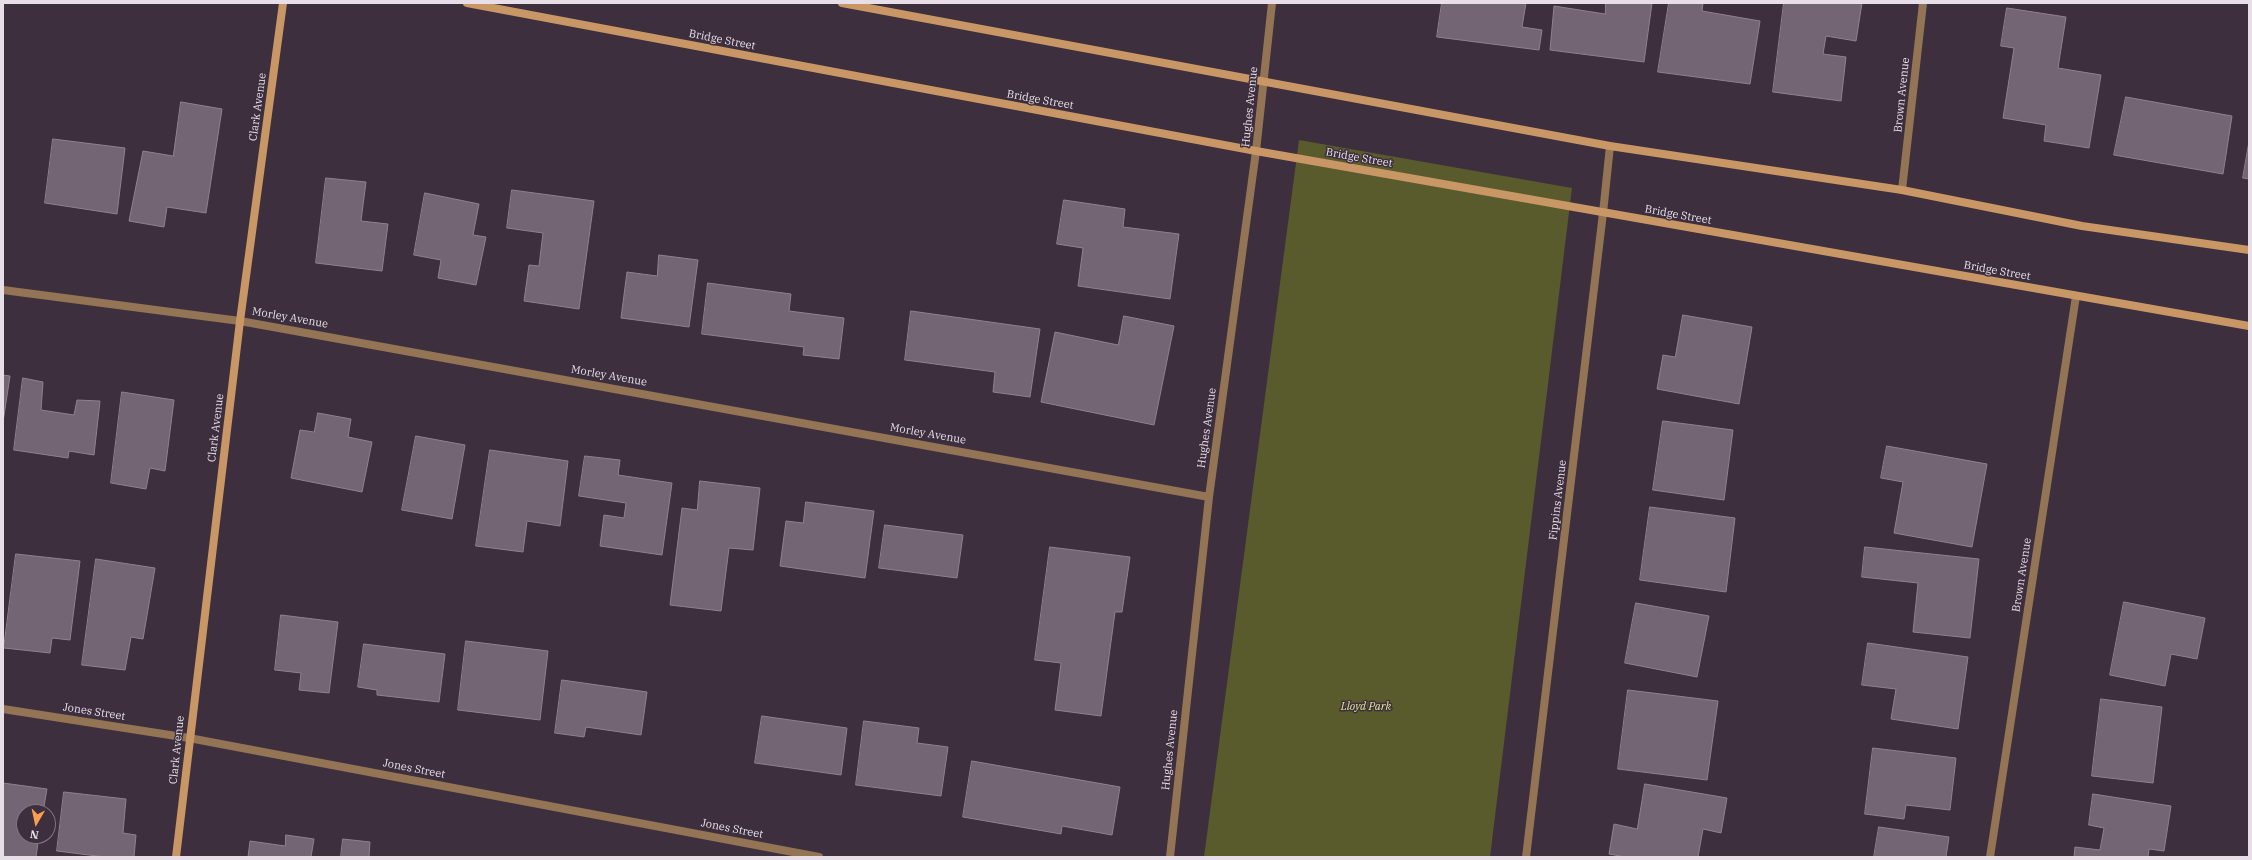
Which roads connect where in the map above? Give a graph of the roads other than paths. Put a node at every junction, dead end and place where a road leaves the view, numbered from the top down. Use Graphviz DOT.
graph roads {
  1 [pos="283,3"];
  2 [pos="467,3"];
  3 [pos="842,3"];
  4 [pos="1272,3"];
  5 [pos="1923,3"];
  6 [pos="1263,82"];
  7 [pos="1610,146"];
  8 [pos="1256,151"];
  9 [pos="1902,190"];
  10 [pos="1603,213"];
  11 [pos="2249,250"];
  12 [pos="3,290"];
  13 [pos="2076,296"];
  14 [pos="240,320"];
  15 [pos="2249,326"];
  16 [pos="1209,496"];
  17 [pos="3,709"];
  18 [pos="189,738"];
  19 [pos="176,857"];
  20 [pos="819,857"];
  21 [pos="1170,857"];
  22 [pos="1526,857"];
  23 [pos="1990,857"];
  1 -- 14 [label="main road, Clark Avenue"];
  2 -- 8 [label="main road, Bridge Street"];
  3 -- 6 [label="main road"];
  4 -- 6 [label="street, Hughes Avenue"];
  5 -- 9 [label="street, Brown Avenue"];
  6 -- 7 [label="main road"];
  6 -- 8 [label="street, Hughes Avenue"];
  7 -- 9 [label="main road"];
  7 -- 10 [label="street, Fippins Avenue"];
  8 -- 10 [label="main road, Bridge Street"];
  8 -- 16 [label="street, Hughes Avenue"];
  9 -- 11 [label="main road"];
  10 -- 13 [label="main road, Bridge Street"];
  10 -- 22 [label="street, Fippins Avenue"];
  12 -- 14 [label="street, Morley Avenue"];
  13 -- 15 [label="main road, Bridge Street"];
  13 -- 23 [label="street, Brown Avenue"];
  14 -- 16 [label="street, Morley Avenue"];
  14 -- 18 [label="main road, Clark Avenue"];
  16 -- 21 [label="street, Hughes Avenue"];
  17 -- 18 [label="street, Jones Street"];
  18 -- 19 [label="main road, Clark Avenue"];
  18 -- 20 [label="street, Jones Street"];
}
